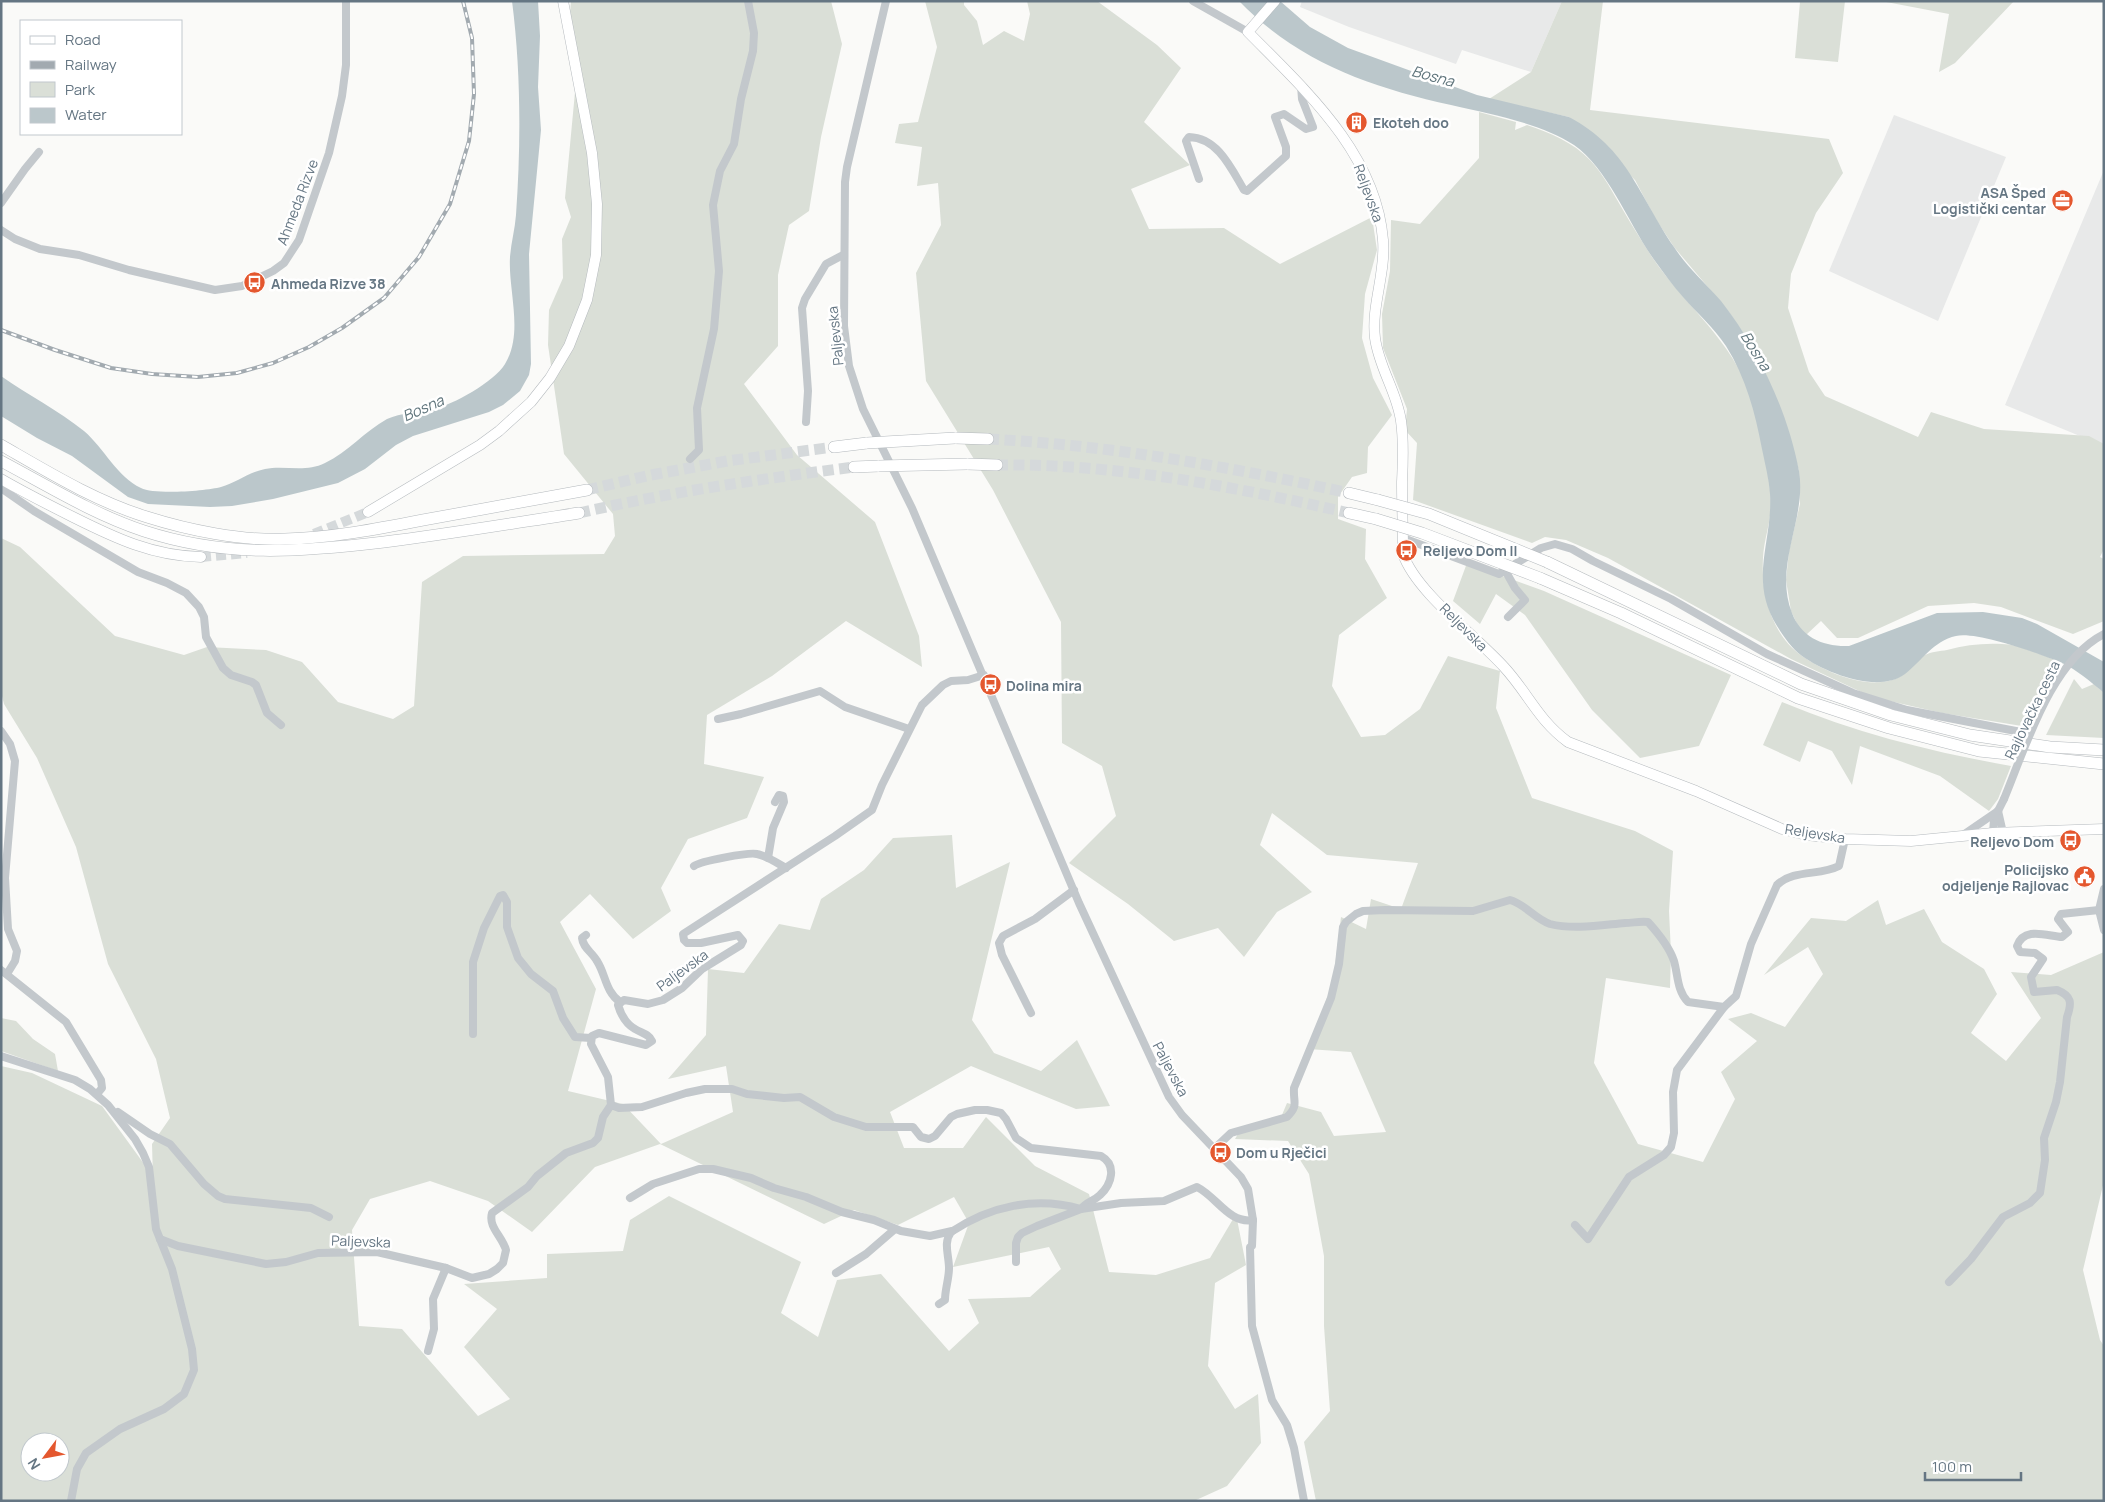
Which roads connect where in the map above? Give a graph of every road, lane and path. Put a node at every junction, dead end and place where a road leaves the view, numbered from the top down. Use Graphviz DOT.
graph roads {
  1 [pos="346,1"];
  2 [pos="564,1"];
  3 [pos="748,1"];
  4 [pos="886,1"];
  5 [pos="1193,1"];
  6 [pos="1276,1"];
  7 [pos="1251,28"];
  8 [pos="1301,86"];
  9 [pos="39,152"];
  10 [pos="1199,179"];
  11 [pos="1,203"];
  12 [pos="1,230"];
  13 [pos="843,255"];
  14 [pos="806,422"];
  15 [pos="988,439"];
  16 [pos="1,445"];
  17 [pos="834,447"];
  18 [pos="690,458"];
  19 [pos="1,461"];
  20 [pos="997,465"];
  21 [pos="854,467"];
  22 [pos="1,480"];
  23 [pos="1,488"];
  24 [pos="587,490"];
  25 [pos="1348,493"];
  26 [pos="26,498"];
  27 [pos="368,512"];
  28 [pos="579,513"];
  29 [pos="1349,513"];
  30 [pos="1403,538"];
  31 [pos="201,557"];
  32 [pos="1505,570"];
  33 [pos="1508,617"];
  34 [pos="2104,634"];
  35 [pos="984,675"];
  36 [pos="718,719"];
  37 [pos="281,725"];
  38 [pos="909,729"];
  39 [pos="1,731"];
  40 [pos="2021,732"];
  41 [pos="2104,750"];
  42 [pos="2104,764"];
  43 [pos="775,802"];
  44 [pos="1998,811"];
  45 [pos="2104,829"];
  46 [pos="1998,833"];
  47 [pos="1962,836"];
  48 [pos="1845,839"];
  49 [pos="768,858"];
  50 [pos="694,866"];
  51 [pos="786,868"];
  52 [pos="2104,889"];
  53 [pos="1074,890"];
  54 [pos="2099,910"];
  55 [pos="2104,930"];
  56 [pos="586,935"];
  57 [pos="4,972"];
  58 [pos="620,1002"];
  59 [pos="1724,1007"];
  60 [pos="1032,1013"];
  61 [pos="473,1034"];
  62 [pos="591,1038"];
  63 [pos="1,1056"];
  64 [pos="98,1094"];
  65 [pos="108,1105"];
  66 [pos="611,1105"];
  67 [pos="1214,1149"];
  68 [pos="630,1198"];
  69 [pos="1081,1209"];
  70 [pos="329,1217"];
  71 [pos="1253,1220"];
  72 [pos="1575,1225"];
  73 [pos="895,1229"];
  74 [pos="952,1231"];
  75 [pos="160,1239"];
  76 [pos="1016,1262"];
  77 [pos="446,1268"];
  78 [pos="836,1273"];
  79 [pos="1949,1282"];
  80 [pos="939,1304"];
  81 [pos="428,1351"];
  82 [pos="71,1501"];
  83 [pos="1304,1501"];
  1 -- 12 [label="street, Ahmeda Rizve"];
  2 -- 27 [label="main road"];
  3 -- 18 [label="street"];
  4 -- 13 [label="street, Paljevska"];
  5 -- 7 [label="street"];
  6 -- 7 [label="main road"];
  7 -- 8 [label="main road, Reljevska"];
  8 -- 10 [label="street"];
  8 -- 30 [label="main road, Reljevska"];
  9 -- 11 [label="street"];
  13 -- 14 [label="street"];
  13 -- 35 [label="street, Paljevska"];
  15 -- 17 [label="highway, bridge"];
  16 -- 24 [label="highway"];
  19 -- 28 [label="highway"];
  20 -- 21 [label="highway, bridge"];
  22 -- 26 [label="main road"];
  23 -- 26 [label="street"];
  25 -- 41 [label="highway, bridge"];
  26 -- 31 [label="main road"];
  26 -- 37 [label="street"];
  29 -- 42 [label="highway, bridge"];
  30 -- 32 [label="street"];
  30 -- 48 [label="main road, Reljevska"];
  32 -- 33 [label="street"];
  32 -- 40 [label="street"];
  34 -- 44 [label="street, Rajlovačka cesta, bridge"];
  35 -- 38 [label="street, Paljevska"];
  35 -- 53 [label="street, Paljevska"];
  36 -- 38 [label="street"];
  38 -- 51 [label="street, Paljevska"];
  39 -- 57 [label="street"];
  43 -- 49 [label="street"];
  44 -- 46 [label="street"];
  44 -- 47 [label="street"];
  45 -- 46 [label="main road, Reljevska"];
  46 -- 47 [label="main road, Reljevska"];
  47 -- 48 [label="main road, Reljevska"];
  48 -- 59 [label="street"];
  49 -- 50 [label="street"];
  49 -- 51 [label="street"];
  51 -- 58 [label="street, Paljevska"];
  52 -- 54 [label="street"];
  53 -- 60 [label="street"];
  53 -- 67 [label="street, Paljevska"];
  54 -- 55 [label="street"];
  54 -- 79 [label="street"];
  56 -- 58 [label="street"];
  57 -- 64 [label="street"];
  58 -- 62 [label="street"];
  59 -- 67 [label="street"];
  59 -- 72 [label="street"];
  61 -- 62 [label="street"];
  62 -- 66 [label="street"];
  63 -- 64 [label="street"];
  64 -- 65 [label="street"];
  65 -- 70 [label="street"];
  65 -- 75 [label="street"];
  66 -- 69 [label="street"];
  66 -- 77 [label="street, Paljevska"];
  67 -- 71 [label="street, Paljevska"];
  68 -- 73 [label="street"];
  69 -- 71 [label="street"];
  69 -- 74 [label="street"];
  69 -- 76 [label="street"];
  71 -- 83 [label="street, Paljevska"];
  73 -- 74 [label="street"];
  73 -- 78 [label="street"];
  74 -- 80 [label="street"];
  75 -- 77 [label="street, Paljevska"];
  75 -- 82 [label="street"];
  77 -- 81 [label="street"];
}
